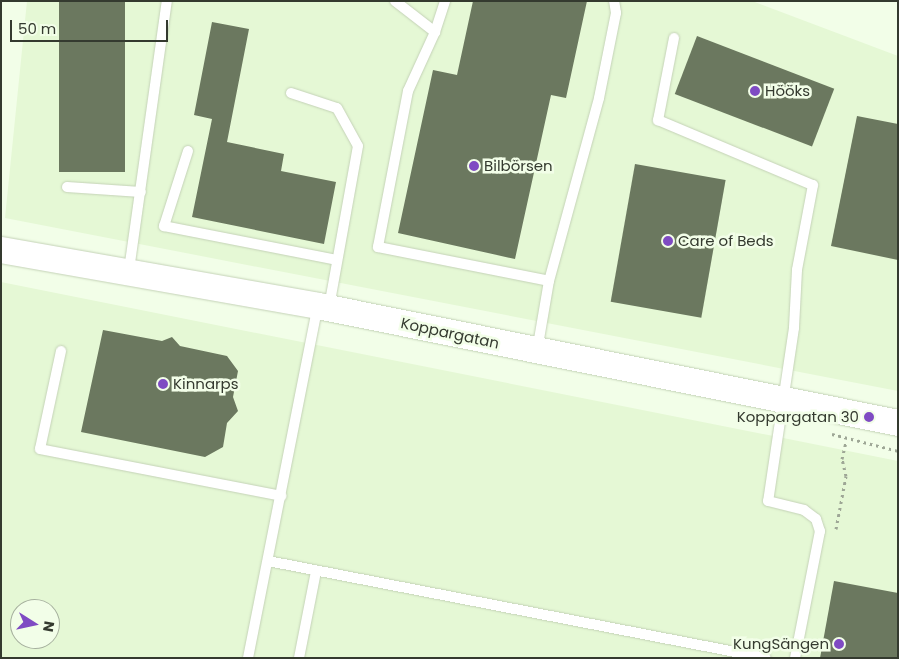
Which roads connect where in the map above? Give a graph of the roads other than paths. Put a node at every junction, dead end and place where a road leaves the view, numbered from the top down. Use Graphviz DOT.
graph roads {
  1 [pos="166,1"];
  2 [pos="395,1"];
  3 [pos="445,1"];
  4 [pos="614,1"];
  5 [pos="435,32"];
  6 [pos="674,38"];
  7 [pos="292,93"];
  8 [pos="188,151"];
  9 [pos="68,187"];
  10 [pos="141,192"];
  11 [pos="1,250"];
  12 [pos="337,260"];
  13 [pos="129,270"];
  14 [pos="549,281"];
  15 [pos="323,307"];
  16 [pos="61,351"];
  17 [pos="537,351"];
  18 [pos="784,401"];
  19 [pos="898,423"];
  20 [pos="281,496"];
  21 [pos="268,561"];
  22 [pos="316,571"];
  23 [pos="248,658"];
  24 [pos="299,658"];
  25 [pos="766,658"];
  26 [pos="795,658"];
  1 -- 10 [label="lane"];
  2 -- 5 [label="lane"];
  3 -- 5 [label="lane"];
  4 -- 14 [label="lane"];
  5 -- 14 [label="lane"];
  6 -- 18 [label="lane"];
  7 -- 12 [label="lane"];
  8 -- 12 [label="lane"];
  9 -- 10 [label="lane"];
  10 -- 13 [label="lane"];
  11 -- 13 [label="street, Koppargatan"];
  12 -- 15 [label="lane"];
  13 -- 15 [label="street, Koppargatan"];
  14 -- 17 [label="lane"];
  15 -- 17 [label="street, Koppargatan"];
  15 -- 20 [label="lane"];
  16 -- 20 [label="lane"];
  17 -- 18 [label="street, Koppargatan"];
  18 -- 19 [label="street, Koppargatan"];
  18 -- 26 [label="lane"];
  20 -- 21 [label="lane"];
  21 -- 22 [label="lane"];
  21 -- 23 [label="lane"];
  22 -- 24 [label="lane"];
  22 -- 25 [label="lane"];
}
